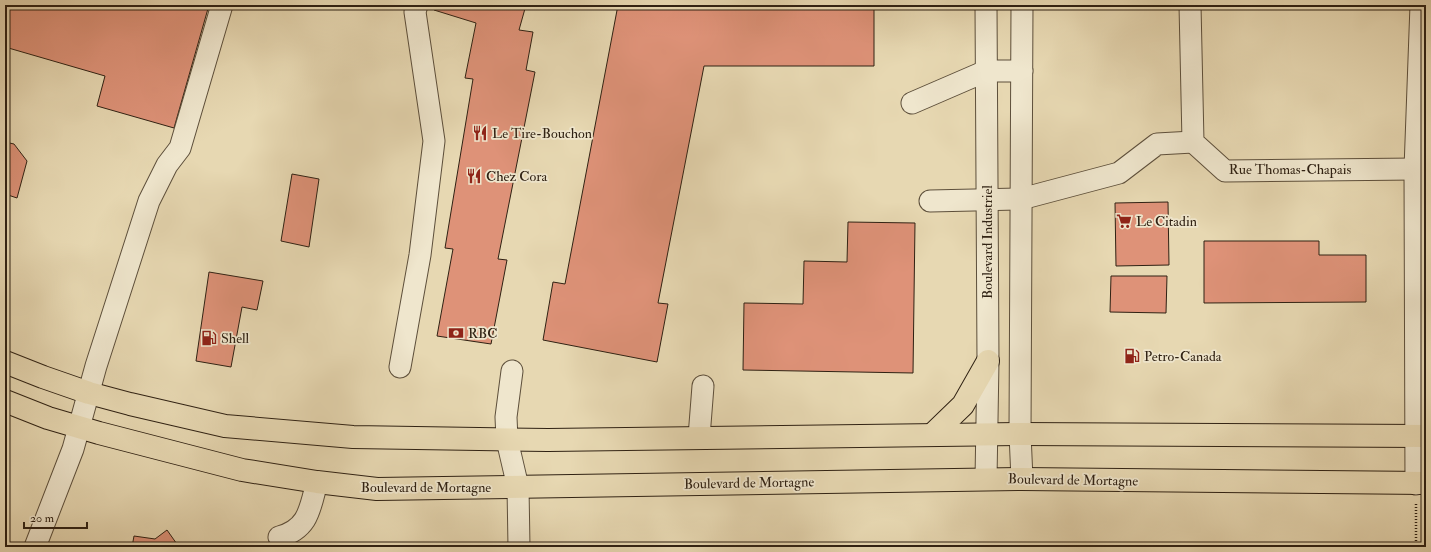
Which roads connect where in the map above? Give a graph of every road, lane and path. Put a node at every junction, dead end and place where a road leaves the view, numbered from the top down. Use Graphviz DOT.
graph roads {
  1 [pos="222,5"];
  2 [pos="416,5"];
  3 [pos="986,5"];
  4 [pos="1022,5"];
  5 [pos="1190,5"];
  6 [pos="1421,5"];
  7 [pos="986,71"];
  8 [pos="1022,71"];
  9 [pos="912,103"];
  10 [pos="1193,142"];
  11 [pos="1415,169"];
  12 [pos="1021,199"];
  13 [pos="987,200"];
  14 [pos="930,201"];
  15 [pos="1021,303"];
  16 [pos="988,304"];
  17 [pos="988,361"];
  18 [pos="5,362"];
  19 [pos="400,367"];
  20 [pos="512,371"];
  21 [pos="703,386"];
  22 [pos="89,393"];
  23 [pos="5,401"];
  24 [pos="80,428"];
  25 [pos="933,434"];
  26 [pos="986,434"];
  27 [pos="1020,434"];
  28 [pos="1421,436"];
  29 [pos="699,437"];
  30 [pos="507,440"];
  31 [pos="986,479"];
  32 [pos="1022,479"];
  33 [pos="317,482"];
  34 [pos="1421,483"];
  35 [pos="518,487"];
  36 [pos="279,537"];
  37 [pos="35,547"];
  38 [pos="519,547"];
  39 [pos="1416,547"];
  1 -- 22 [label="street"];
  2 -- 19 [label="street"];
  3 -- 7 [label="street, Boulevard Industriel"];
  4 -- 8 [label="street"];
  5 -- 10 [label="street"];
  6 -- 11 [label="street"];
  7 -- 8 [label="street"];
  7 -- 9 [label="street"];
  7 -- 13 [label="street, Boulevard Industriel"];
  8 -- 12 [label="street"];
  10 -- 11 [label="street, Rue Thomas-Chapais"];
  10 -- 12 [label="street"];
  11 -- 28 [label="street"];
  12 -- 13 [label="street"];
  12 -- 15 [label="street"];
  13 -- 14 [label="street"];
  13 -- 16 [label="street, Boulevard Industriel"];
  15 -- 16 [label="street"];
  15 -- 27 [label="street"];
  16 -- 17 [label="street, Boulevard Industriel"];
  17 -- 25 [label="main road"];
  17 -- 26 [label="street, Boulevard Industriel"];
  18 -- 22 [label="main road"];
  20 -- 30 [label="street"];
  21 -- 29 [label="street"];
  22 -- 24 [label="street"];
  22 -- 30 [label="main road"];
  23 -- 24 [label="main road, Boulevard de Mortagne"];
  24 -- 33 [label="main road, Boulevard de Mortagne"];
  24 -- 37 [label="street"];
  25 -- 26 [label="main road"];
  25 -- 29 [label="main road"];
  26 -- 27 [label="main road"];
  26 -- 31 [label="street, Boulevard Industriel"];
  27 -- 28 [label="main road"];
  27 -- 32 [label="street"];
  28 -- 34 [label="street"];
  29 -- 30 [label="main road"];
  30 -- 35 [label="street"];
  31 -- 32 [label="main road, Boulevard de Mortagne"];
  31 -- 35 [label="main road, Boulevard de Mortagne"];
  32 -- 34 [label="main road, Boulevard de Mortagne"];
  33 -- 35 [label="main road, Boulevard de Mortagne"];
  33 -- 36 [label="street"];
  34 -- 39 [label="path"];
  35 -- 38 [label="street"];
}
